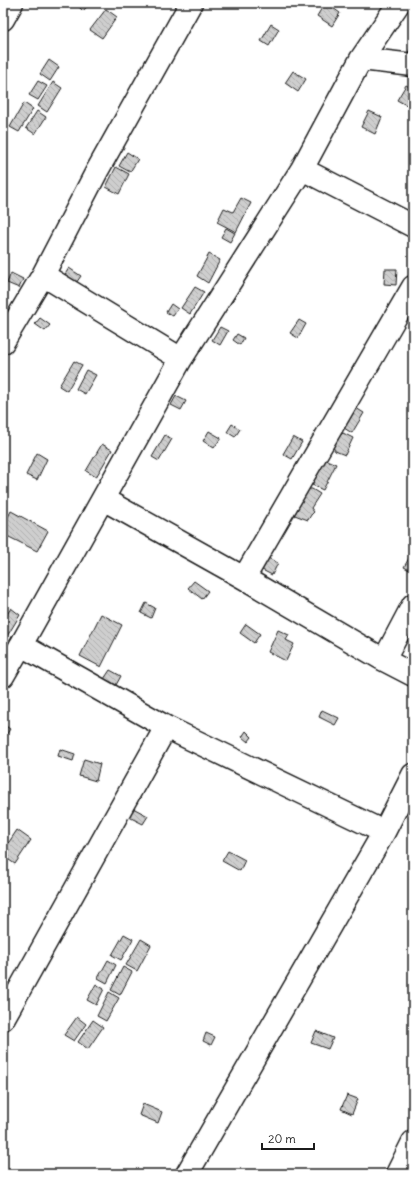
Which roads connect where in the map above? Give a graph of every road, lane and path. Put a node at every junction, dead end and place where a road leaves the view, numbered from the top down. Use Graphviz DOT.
graph roads {
  1 [pos="191,3"];
  2 [pos="400,3"];
  3 [pos="361,59"];
  4 [pos="413,65"];
  5 [pos="302,169"];
  6 [pos="413,226"];
  7 [pos="43,275"];
  8 [pos="413,287"];
  9 [pos="3,342"];
  10 [pos="181,359"];
  11 [pos="103,499"];
  12 [pos="244,578"];
  13 [pos="413,605"];
  14 [pos="21,645"];
  15 [pos="384,660"];
  16 [pos="413,675"];
  17 [pos="3,676"];
  18 [pos="166,727"];
  19 [pos="413,775"];
  20 [pos="384,832"];
  21 [pos="3,1020"];
  22 [pos="413,1142"];
  23 [pos="187,1174"];
  24 [pos="397,1174"];
  1 -- 7 [label="street"];
  2 -- 3 [label="street"];
  3 -- 4 [label="street"];
  3 -- 5 [label="street"];
  5 -- 6 [label="street"];
  5 -- 10 [label="street"];
  7 -- 9 [label="street"];
  7 -- 10 [label="street"];
  8 -- 12 [label="street"];
  10 -- 11 [label="street"];
  11 -- 12 [label="street"];
  11 -- 14 [label="street"];
  12 -- 15 [label="street"];
  13 -- 15 [label="street"];
  14 -- 17 [label="street"];
  14 -- 18 [label="street"];
  15 -- 16 [label="street"];
  18 -- 20 [label="street"];
  18 -- 21 [label="street"];
  19 -- 20 [label="street"];
  20 -- 23 [label="street"];
  22 -- 24 [label="street"];
}
